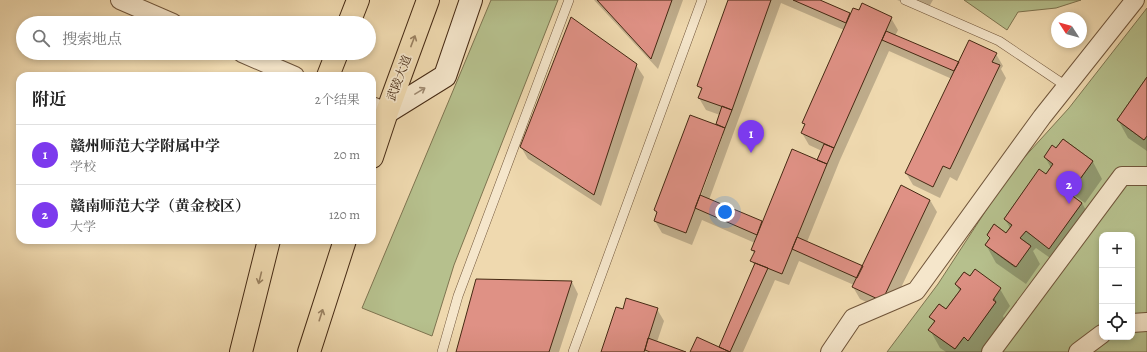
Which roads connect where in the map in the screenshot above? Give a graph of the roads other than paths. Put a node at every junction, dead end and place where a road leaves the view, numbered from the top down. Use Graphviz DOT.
graph roads {
  1 [pos="120,0"];
  2 [pos="358,0"];
  3 [pos="428,0"];
  4 [pos="472,0"];
  5 [pos="569,0"];
  6 [pos="702,0"];
  7 [pos="905,0"];
  8 [pos="1135,0"];
  9 [pos="157,16"];
  10 [pos="352,16"];
  11 [pos="258,60"];
  12 [pos="334,60"];
  13 [pos="286,72"];
  14 [pos="330,72"];
  15 [pos="1066,86"];
  16 [pos="379,109"];
  17 [pos="376,130"];
  18 [pos="1147,176"];
  19 [pos="269,244"];
  20 [pos="344,244"];
  21 [pos="1147,322"];
  22 [pos="1135,324"];
  23 [pos="1099,336"];
  24 [pos="241,352"];
  25 [pos="309,352"];
  26 [pos="442,352"];
  27 [pos="573,352"];
  28 [pos="830,352"];
  29 [pos="991,352"];
  30 [pos="1078,352"];
  1 -- 9 [label="street"];
  2 -- 10 [label="main road"];
  16 -- 3 [label="main road, 武陵大道, one-way"];
  16 -- 4 [label="street, one-way"];
  5 -- 26 [label="lane"];
  6 -- 27 [label="lane"];
  7 -- 15 [label="lane"];
  8 -- 15 [label="street"];
  11 -- 13 [label="street"];
  12 -- 14 [label="main road"];
  15 -- 28 [label="street"];
  16 -- 17 [label="main road, 武陵大道"];
  18 -- 29 [label="street"];
  19 -- 24 [label="main road, one-way"];
  25 -- 20 [label="main road, one-way"];
  21 -- 22 [label="street"];
  23 -- 30 [label="street"];
}
